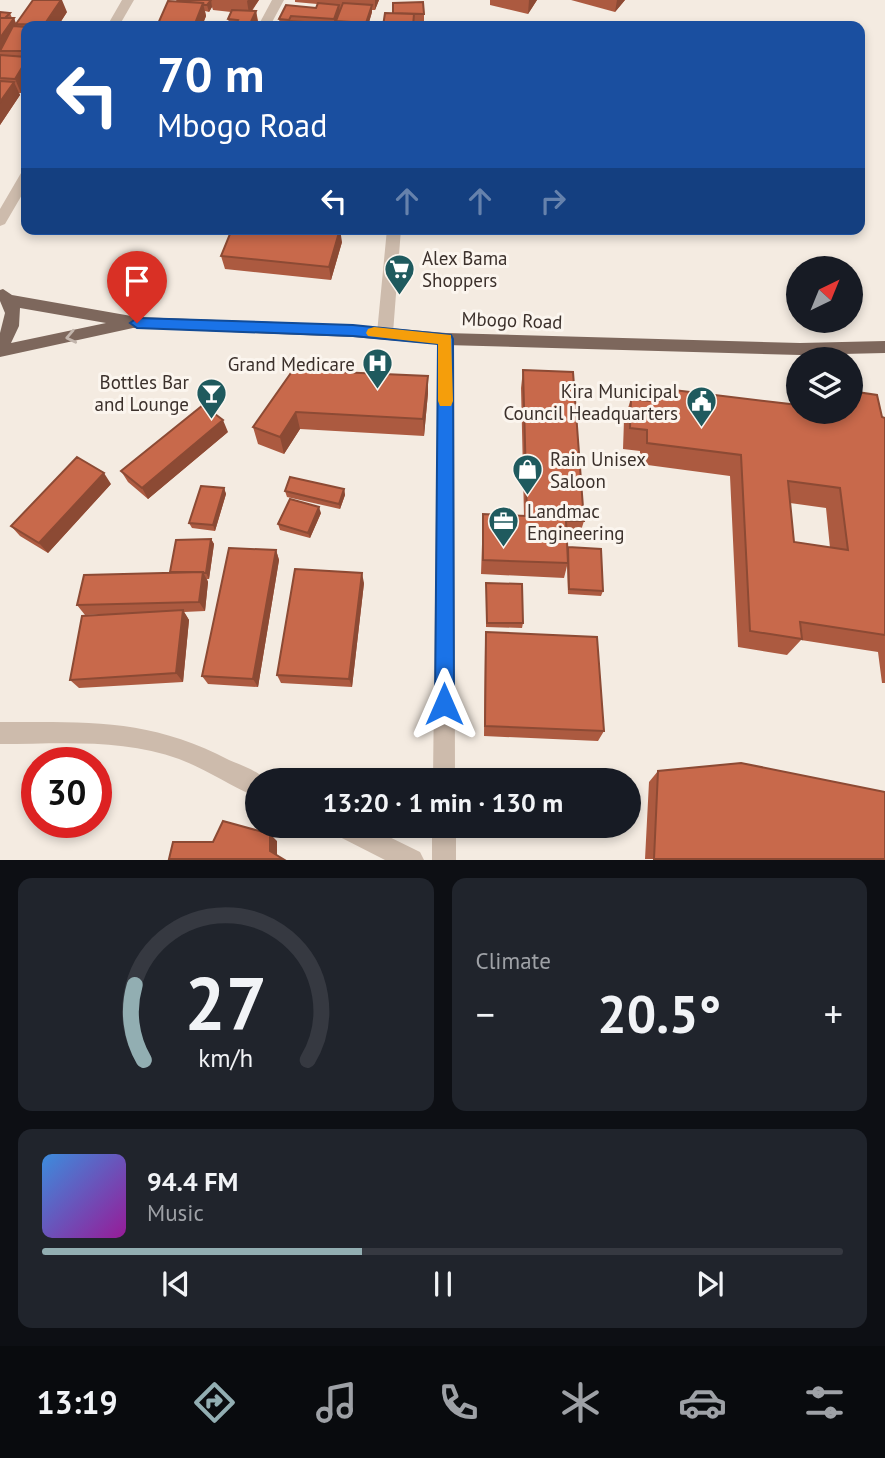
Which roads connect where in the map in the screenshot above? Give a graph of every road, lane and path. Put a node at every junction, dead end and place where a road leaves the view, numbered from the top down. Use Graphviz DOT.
graph roads {
  1 [pos="128,0"];
  2 [pos="278,0"];
  3 [pos="116,21"];
  4 [pos="267,21"];
  5 [pos="21,185"];
  6 [pos="0,221"];
  7 [pos="393,235"];
  8 [pos="5,296"];
  9 [pos="137,323"];
  10 [pos="385,333"];
  11 [pos="446,339"];
  12 [pos="0,345"];
  13 [pos="885,347"];
  14 [pos="0,351"];
  15 [pos="0,733"];
  16 [pos="444,768"];
  17 [pos="245,780"];
  18 [pos="367,838"];
  19 [pos="444,838"];
  20 [pos="412,859"];
  21 [pos="444,859"];
  1 -- 3 [label="street"];
  2 -- 4 [label="street"];
  5 -- 6 [label="street"];
  7 -- 10 [label="street"];
  8 -- 9 [label="main road, Mbogo Road"];
  8 -- 12 [label="main road"];
  9 -- 10 [label="main road, Mbogo Road"];
  9 -- 14 [label="main road, Mbogo Road, one-way"];
  10 -- 11 [label="main road, Mbogo Road"];
  11 -- 13 [label="main road, Mbogo Road"];
  11 -- 16 [label="street"];
  15 -- 17 [label="street"];
  18 -- 20 [label="street"];
  19 -- 21 [label="street"];
}
